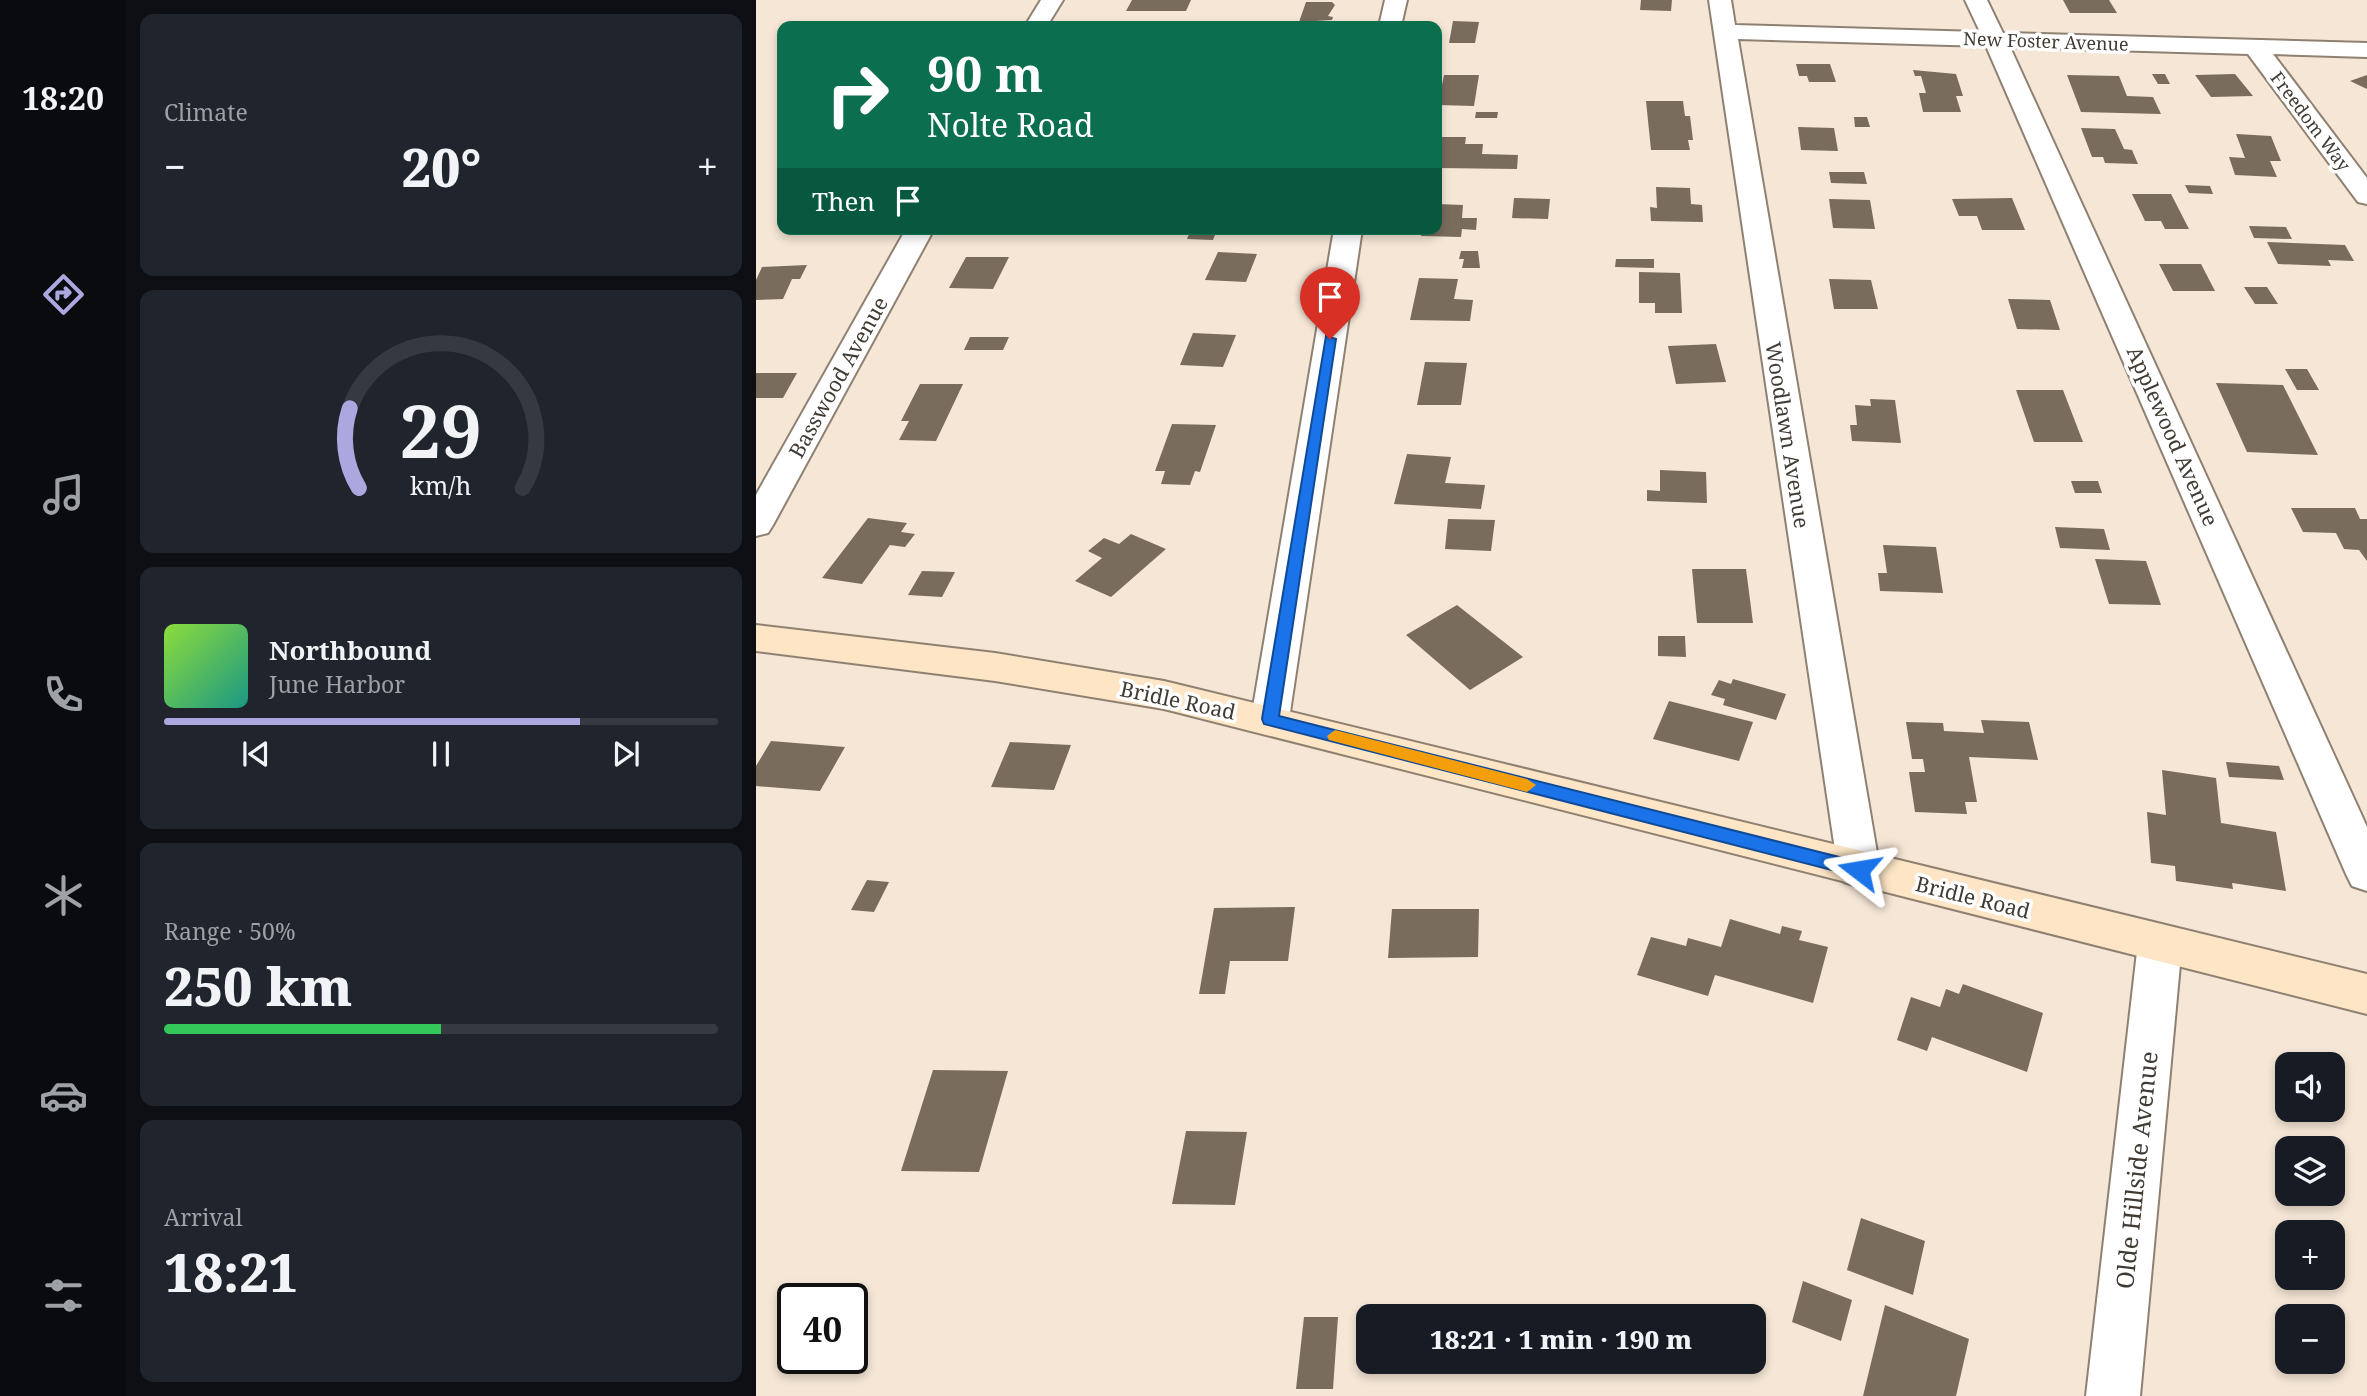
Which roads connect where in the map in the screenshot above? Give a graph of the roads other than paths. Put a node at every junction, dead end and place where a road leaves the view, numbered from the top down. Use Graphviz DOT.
graph roads {
  1 [pos="1052,0"];
  2 [pos="1396,0"];
  3 [pos="1720,0"];
  4 [pos="1976,0"];
  5 [pos="1039,21"];
  6 [pos="1391,21"];
  7 [pos="1725,32"];
  8 [pos="1995,39"];
  9 [pos="2255,47"];
  10 [pos="2367,50"];
  11 [pos="2367,195"];
  12 [pos="917,235"];
  13 [pos="1347,235"];
  14 [pos="756,525"];
  15 [pos="756,638"];
  16 [pos="1270,719"];
  17 [pos="1859,870"];
  18 [pos="2367,874"];
  19 [pos="2160,943"];
  20 [pos="2367,994"];
  21 [pos="2113,1396"];
  1 -- 5 [label="street"];
  2 -- 6 [label="street"];
  3 -- 7 [label="street, Woodlawn Avenue"];
  4 -- 8 [label="street, Applewood Avenue"];
  7 -- 8 [label="street, New Foster Avenue"];
  7 -- 17 [label="street, Woodlawn Avenue"];
  8 -- 9 [label="street, New Foster Avenue"];
  8 -- 18 [label="street, Applewood Avenue"];
  9 -- 10 [label="street, New Foster Avenue"];
  9 -- 11 [label="street, Freedom Way"];
  12 -- 14 [label="street, Basswood Avenue"];
  13 -- 16 [label="street"];
  15 -- 16 [label="street, Bridle Road"];
  16 -- 17 [label="street, Bridle Road"];
  17 -- 19 [label="street, Bridle Road"];
  19 -- 20 [label="street, Bridle Road"];
  19 -- 21 [label="street, Olde Hillside Avenue"];
}
